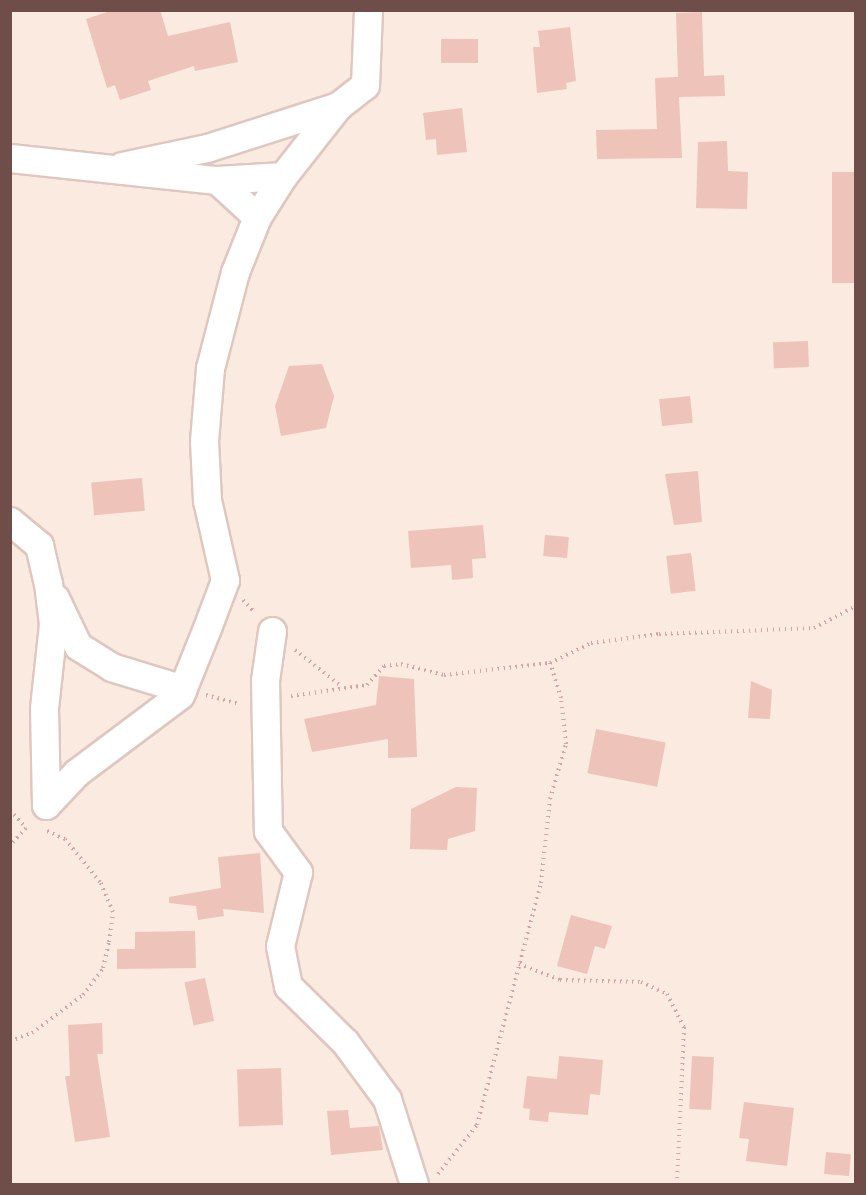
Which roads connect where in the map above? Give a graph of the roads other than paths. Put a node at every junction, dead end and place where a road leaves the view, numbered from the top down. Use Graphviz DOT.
graph roads {
  1 [pos="368,10"];
  2 [pos="338,106"];
  3 [pos="10,158"];
  4 [pos="122,166"];
  5 [pos="283,176"];
  6 [pos="217,180"];
  7 [pos="257,217"];
  8 [pos="10,521"];
  9 [pos="48,583"];
  10 [pos="272,631"];
  11 [pos="183,689"];
  12 [pos="414,1185"];
  1 -- 2 [label="street"];
  2 -- 4 [label="street"];
  2 -- 5 [label="street"];
  3 -- 4 [label="street"];
  4 -- 6 [label="street"];
  5 -- 6 [label="street"];
  5 -- 7 [label="street"];
  6 -- 7 [label="street"];
  7 -- 11 [label="street"];
  8 -- 9 [label="street"];
  9 -- 11 [label="street"];
  9 -- 11 [label="street"];
  10 -- 12 [label="street"];
}
